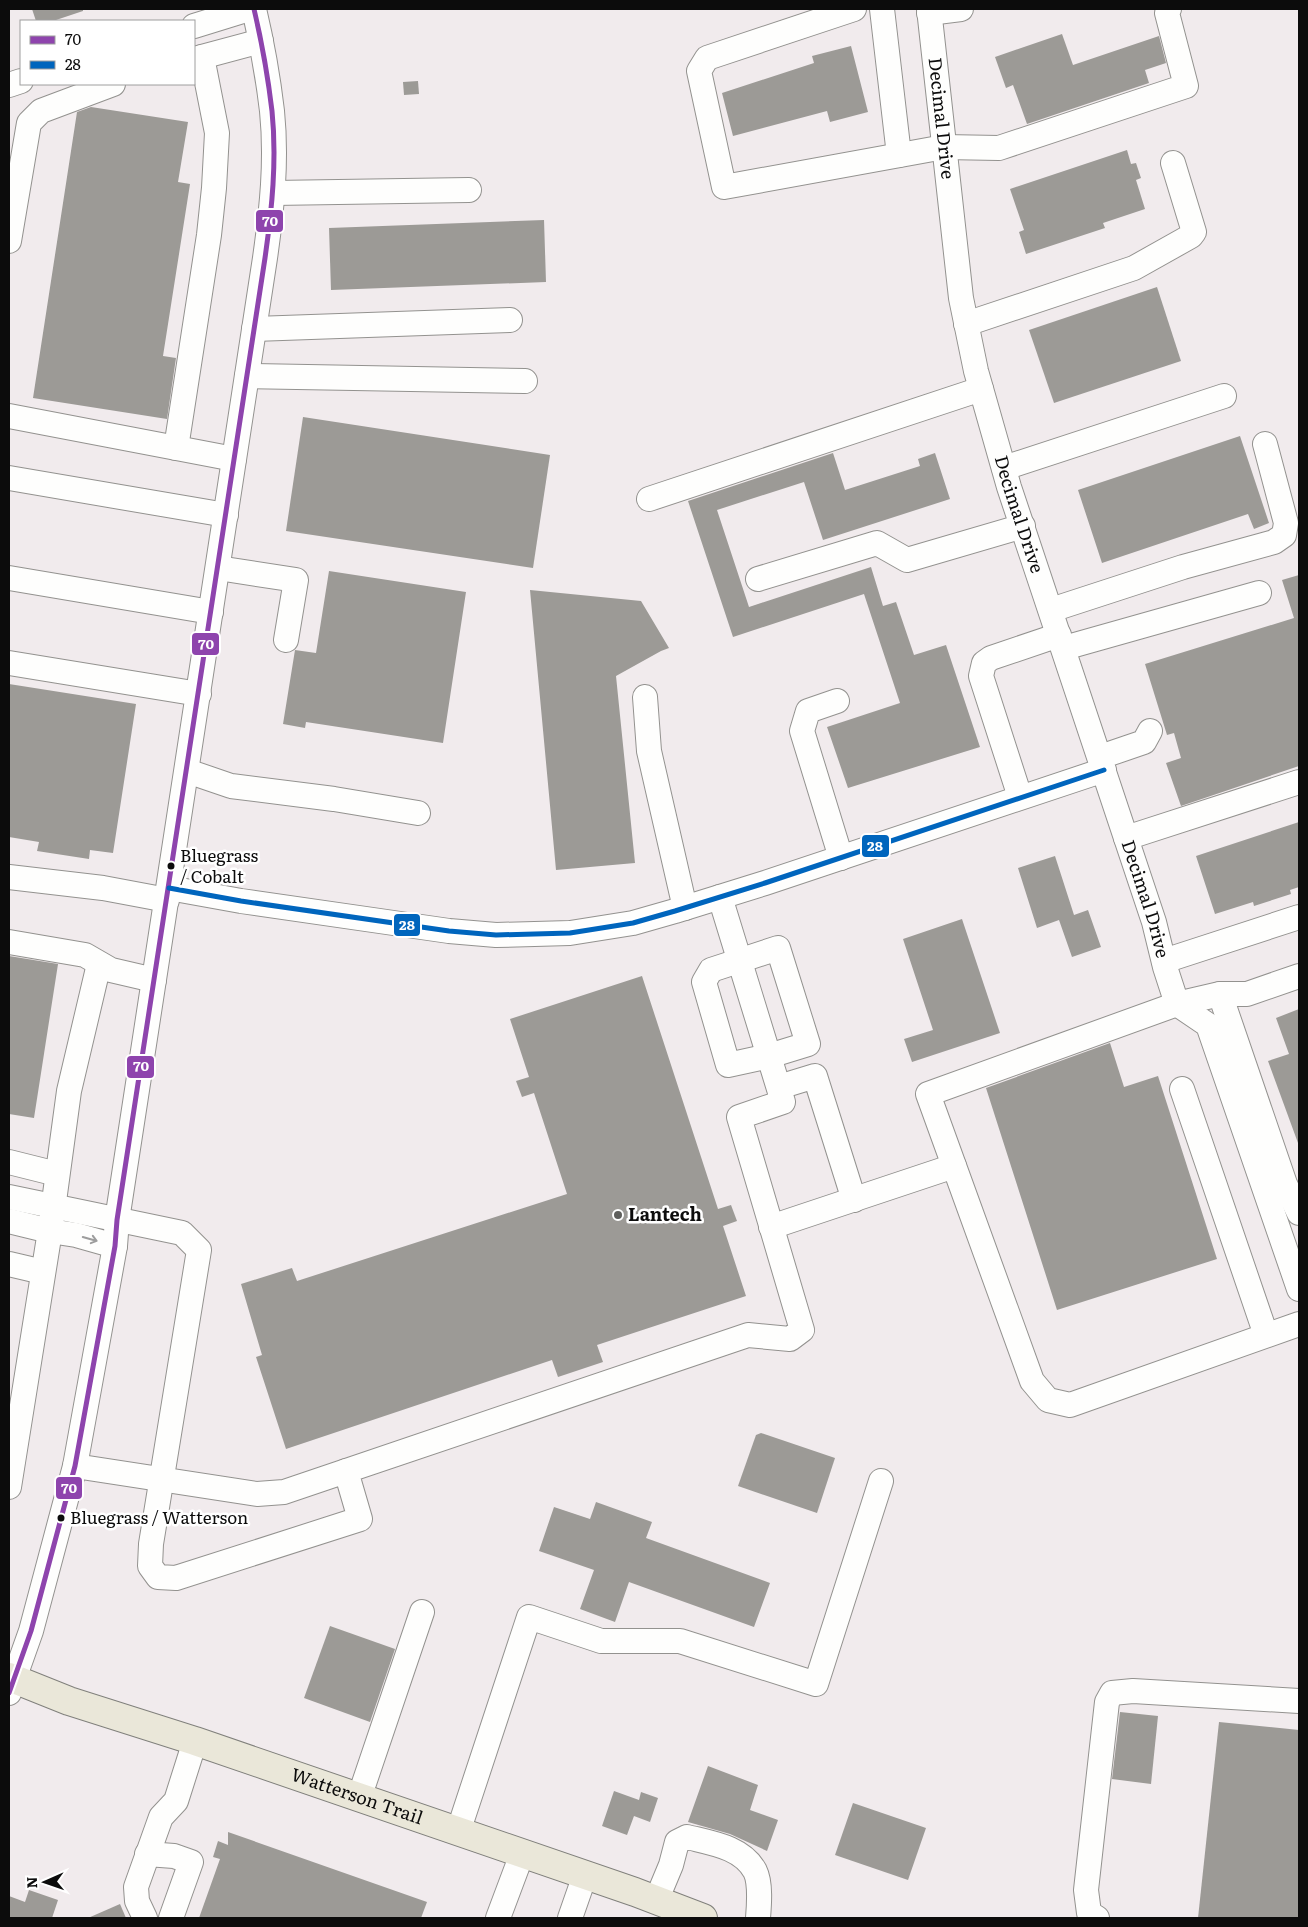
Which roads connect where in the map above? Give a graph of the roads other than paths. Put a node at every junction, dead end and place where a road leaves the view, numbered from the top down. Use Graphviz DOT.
graph roads {
  1 [pos="249,9"];
  2 [pos="254,9"];
  3 [pos="854,9"];
  4 [pos="882,9"];
  5 [pos="960,9"];
  6 [pos="1169,9"];
  7 [pos="929,11"];
  8 [pos="195,26"];
  9 [pos="261,41"];
  10 [pos="198,58"];
  11 [pos="110,85"];
  12 [pos="944,147"];
  13 [pos="899,155"];
  14 [pos="1173,163"];
  15 [pos="469,190"];
  16 [pos="273,193"];
  17 [pos="9,241"];
  18 [pos="510,320"];
  19 [pos="966,324"];
  20 [pos="254,329"];
  21 [pos="247,376"];
  22 [pos="525,381"];
  23 [pos="981,389"];
  24 [pos="1224,396"];
  25 [pos="9,416"];
  26 [pos="1265,444"];
  27 [pos="176,448"];
  28 [pos="234,459"];
  29 [pos="1004,468"];
  30 [pos="9,478"];
  31 [pos="649,499"];
  32 [pos="226,516"];
  33 [pos="1023,526"];
  34 [pos="218,568"];
  35 [pos="9,578"];
  36 [pos="758,578"];
  37 [pos="1259,593"];
  38 [pos="1051,610"];
  39 [pos="211,612"];
  40 [pos="286,640"];
  41 [pos="1062,642"];
  42 [pos="9,663"];
  43 [pos="199,694"];
  44 [pos="644,697"];
  45 [pos="837,701"];
  46 [pos="1150,731"];
  47 [pos="1102,764"];
  48 [pos="187,771"];
  49 [pos="1299,782"];
  50 [pos="1020,798"];
  51 [pos="418,813"];
  52 [pos="1126,838"];
  53 [pos="841,858"];
  54 [pos="9,877"];
  55 [pos="168,894"];
  56 [pos="720,897"];
  57 [pos="685,908"];
  58 [pos="1299,917"];
  59 [pos="9,942"];
  60 [pos="739,960"];
  61 [pos="1164,961"];
  62 [pos="99,964"];
  63 [pos="1299,976"];
  64 [pos="154,980"];
  65 [pos="1220,994"];
  66 [pos="1177,1004"];
  67 [pos="769,1056"];
  68 [pos="779,1087"];
  69 [pos="1182,1089"];
  70 [pos="9,1162"];
  71 [pos="954,1166"];
  72 [pos="57,1174"];
  73 [pos="9,1197"];
  74 [pos="854,1200"];
  75 [pos="53,1208"];
  76 [pos="1299,1213"];
  77 [pos="117,1220"];
  78 [pos="9,1221"];
  79 [pos="771,1227"];
  80 [pos="50,1231"];
  81 [pos="115,1246"];
  82 [pos="9,1264"];
  83 [pos="42,1272"];
  84 [pos="1299,1289"];
  85 [pos="1299,1324"];
  86 [pos="1266,1335"];
  87 [pos="74,1466"];
  88 [pos="346,1471"];
  89 [pos="162,1479"];
  90 [pos="881,1480"];
  91 [pos="9,1487"];
  92 [pos="422,1612"];
  93 [pos="10,1683"];
  94 [pos="1299,1701"];
  95 [pos="195,1741"];
  96 [pos="359,1798"];
  97 [pos="458,1832"];
  98 [pos="147,1854"];
  99 [pos="522,1854"];
  100 [pos="585,1875"];
  101 [pos="656,1900"];
  102 [pos="145,1918"];
  103 [pos="171,1918"];
  104 [pos="498,1918"];
  105 [pos="570,1918"];
  106 [pos="703,1918"];
  107 [pos="758,1918"];
  108 [pos="1097,1918"];
  1 -- 8 [label="street"];
  2 -- 9 [label="street"];
  3 -- 13 [label="street"];
  4 -- 13 [label="street"];
  5 -- 7 [label="street"];
  6 -- 12 [label="street"];
  7 -- 12 [label="street, Decimal Drive"];
  9 -- 10 [label="street"];
  9 -- 16 [label="street"];
  10 -- 27 [label="street"];
  11 -- 17 [label="street"];
  12 -- 13 [label="street"];
  12 -- 19 [label="street, Decimal Drive"];
  14 -- 19 [label="street"];
  15 -- 16 [label="street"];
  16 -- 20 [label="street"];
  18 -- 20 [label="street"];
  19 -- 23 [label="street, Decimal Drive"];
  20 -- 21 [label="street"];
  21 -- 22 [label="street"];
  21 -- 28 [label="street"];
  23 -- 29 [label="street, Decimal Drive"];
  23 -- 31 [label="street"];
  24 -- 29 [label="street"];
  25 -- 27 [label="street"];
  26 -- 38 [label="street"];
  27 -- 28 [label="street"];
  28 -- 32 [label="street"];
  29 -- 33 [label="street, Decimal Drive"];
  30 -- 32 [label="street"];
  32 -- 34 [label="street"];
  33 -- 36 [label="street"];
  33 -- 38 [label="street, Decimal Drive"];
  34 -- 39 [label="street"];
  34 -- 40 [label="street"];
  35 -- 39 [label="street"];
  37 -- 41 [label="street"];
  38 -- 41 [label="street, Decimal Drive"];
  39 -- 43 [label="street"];
  41 -- 47 [label="street, Decimal Drive"];
  41 -- 50 [label="street"];
  42 -- 43 [label="street"];
  43 -- 48 [label="street"];
  44 -- 57 [label="street"];
  45 -- 53 [label="street"];
  46 -- 47 [label="street"];
  47 -- 50 [label="street"];
  47 -- 52 [label="street, Decimal Drive"];
  48 -- 51 [label="street"];
  48 -- 55 [label="street"];
  49 -- 52 [label="street"];
  50 -- 53 [label="street"];
  52 -- 61 [label="street, Decimal Drive"];
  53 -- 56 [label="street"];
  54 -- 55 [label="street"];
  55 -- 57 [label="street"];
  55 -- 64 [label="street"];
  56 -- 57 [label="street"];
  56 -- 60 [label="street"];
  58 -- 61 [label="street"];
  59 -- 62 [label="street"];
  60 -- 67 [label="street"];
  60 -- 67 [label="street"];
  60 -- 67 [label="street"];
  61 -- 66 [label="street, Decimal Drive"];
  62 -- 64 [label="street"];
  62 -- 72 [label="street"];
  63 -- 65 [label="street"];
  64 -- 77 [label="street"];
  65 -- 66 [label="street"];
  65 -- 76 [label="street"];
  66 -- 71 [label="street"];
  66 -- 84 [label="street"];
  67 -- 68 [label="street"];
  68 -- 74 [label="street"];
  68 -- 79 [label="street"];
  69 -- 86 [label="street"];
  70 -- 72 [label="street"];
  71 -- 74 [label="street"];
  71 -- 86 [label="street"];
  72 -- 75 [label="street"];
  73 -- 75 [label="street"];
  74 -- 79 [label="street"];
  75 -- 77 [label="street"];
  75 -- 80 [label="street"];
  77 -- 81 [label="street"];
  77 -- 89 [label="street"];
  78 -- 80 [label="street"];
  79 -- 88 [label="street"];
  80 -- 81 [label="street, one-way"];
  80 -- 83 [label="street"];
  81 -- 87 [label="street"];
  82 -- 83 [label="street"];
  83 -- 91 [label="street"];
  85 -- 86 [label="street"];
  87 -- 89 [label="street"];
  87 -- 93 [label="street"];
  88 -- 89 [label="street"];
  88 -- 89 [label="street"];
  90 -- 97 [label="street"];
  92 -- 96 [label="street"];
  93 -- 95 [label="main road, Watterson Trail"];
  94 -- 108 [label="street"];
  95 -- 96 [label="main road, Watterson Trail"];
  95 -- 98 [label="street"];
  96 -- 97 [label="main road, Watterson Trail"];
  97 -- 99 [label="main road, Watterson Trail"];
  98 -- 102 [label="street"];
  98 -- 103 [label="street"];
  99 -- 100 [label="main road, Watterson Trail"];
  99 -- 104 [label="street"];
  100 -- 101 [label="main road, Watterson Trail"];
  100 -- 105 [label="street"];
  101 -- 106 [label="main road, Watterson Trail"];
  101 -- 107 [label="street"];
}
